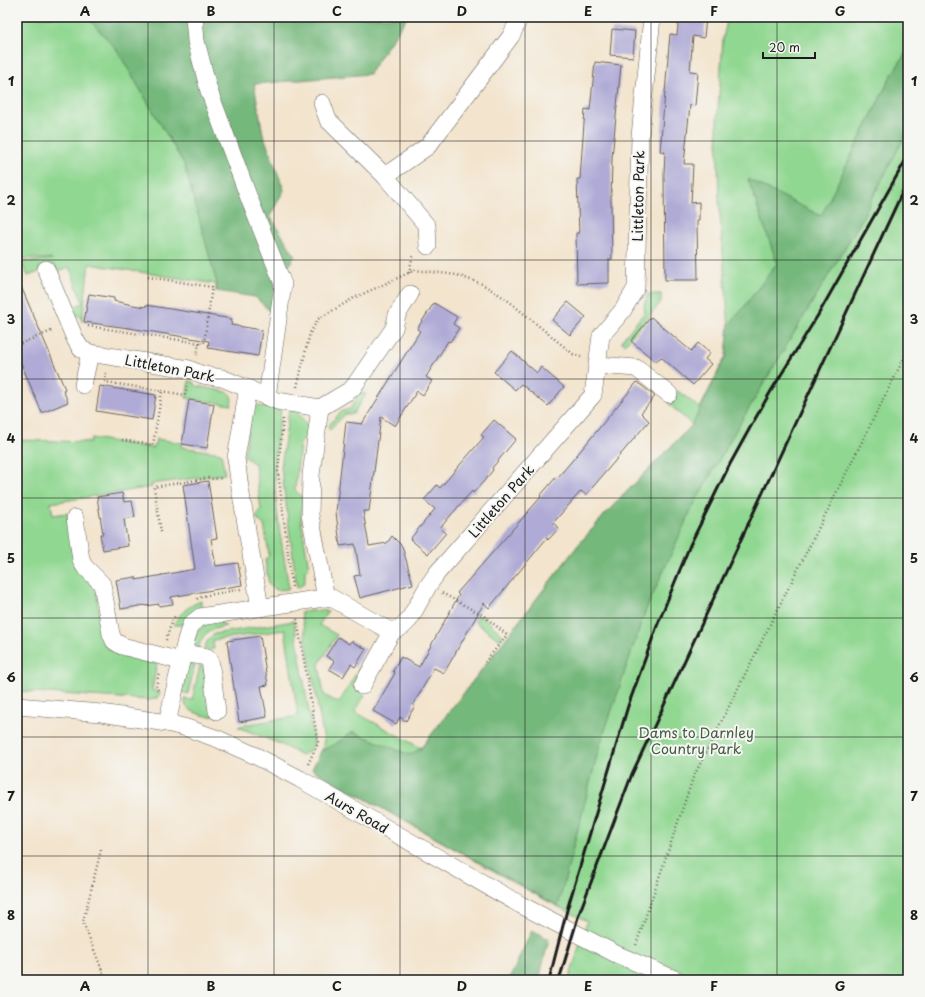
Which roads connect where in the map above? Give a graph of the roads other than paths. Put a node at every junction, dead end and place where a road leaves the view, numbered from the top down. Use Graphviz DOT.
graph roads {
  1 [pos="194,17"];
  2 [pos="520,17"];
  3 [pos="652,17"];
  4 [pos="322,103"];
  5 [pos="384,176"];
  6 [pos="428,246"];
  7 [pos="46,269"];
  8 [pos="410,294"];
  9 [pos="90,353"];
  10 [pos="598,365"];
  11 [pos="83,385"];
  12 [pos="248,388"];
  13 [pos="669,394"];
  14 [pos="267,397"];
  15 [pos="320,408"];
  16 [pos="75,518"];
  17 [pos="326,598"];
  18 [pos="260,608"];
  19 [pos="393,630"];
  20 [pos="182,657"];
  21 [pos="362,686"];
  22 [pos="17,706"];
  23 [pos="217,711"];
  24 [pos="166,722"];
  25 [pos="677,980"];
  1 -- 14 [label="street"];
  2 -- 5 [label="street"];
  3 -- 10 [label="street, Littleton Park"];
  4 -- 5 [label="street"];
  5 -- 6 [label="street"];
  7 -- 9 [label="street"];
  8 -- 15 [label="street"];
  9 -- 11 [label="street"];
  9 -- 12 [label="street, Littleton Park"];
  10 -- 13 [label="street"];
  10 -- 19 [label="street, Littleton Park"];
  12 -- 14 [label="street, Littleton Park"];
  12 -- 18 [label="street"];
  14 -- 15 [label="street, Littleton Park"];
  15 -- 17 [label="street"];
  16 -- 20 [label="street"];
  17 -- 18 [label="street"];
  17 -- 19 [label="street"];
  18 -- 20 [label="street"];
  19 -- 21 [label="street, Littleton Park"];
  20 -- 23 [label="street"];
  20 -- 24 [label="street"];
  22 -- 24 [label="street, Aurs Road"];
  24 -- 25 [label="street, Aurs Road"];
}
